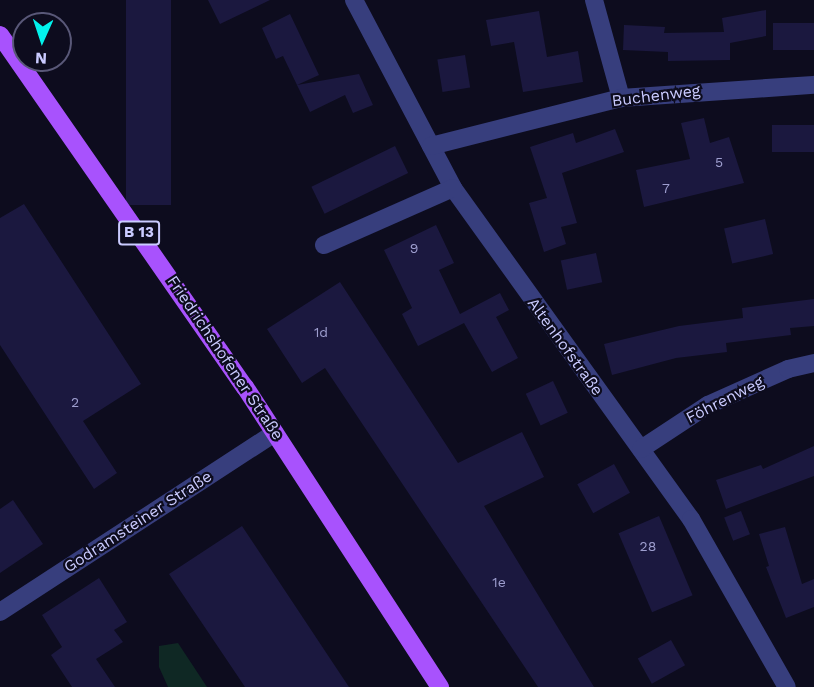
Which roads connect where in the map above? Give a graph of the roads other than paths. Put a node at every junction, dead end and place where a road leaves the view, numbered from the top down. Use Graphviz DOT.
graph roads {
  1 [pos="354,0"];
  2 [pos="594,0"];
  3 [pos="0,35"];
  4 [pos="814,85"];
  5 [pos="621,98"];
  6 [pos="431,146"];
  7 [pos="453,188"];
  8 [pos="324,245"];
  9 [pos="814,363"];
  10 [pos="275,433"];
  11 [pos="640,449"];
  12 [pos="0,612"];
  13 [pos="440,687"];
  14 [pos="787,687"];
  1 -- 6 [label="street, Altenhofstraße"];
  2 -- 5 [label="street"];
  3 -- 10 [label="main road, Friedrichshofener Straße / B 13"];
  4 -- 5 [label="street, Buchenweg"];
  5 -- 6 [label="street, Buchenweg"];
  6 -- 7 [label="street, Altenhofstraße"];
  7 -- 8 [label="street"];
  7 -- 11 [label="street, Altenhofstraße"];
  9 -- 11 [label="street, Föhrenweg"];
  10 -- 12 [label="street, Godramsteiner Straße"];
  10 -- 13 [label="main road, Friedrichshofener Straße / B 13"];
  11 -- 14 [label="street, Altenhofstraße"];
}
